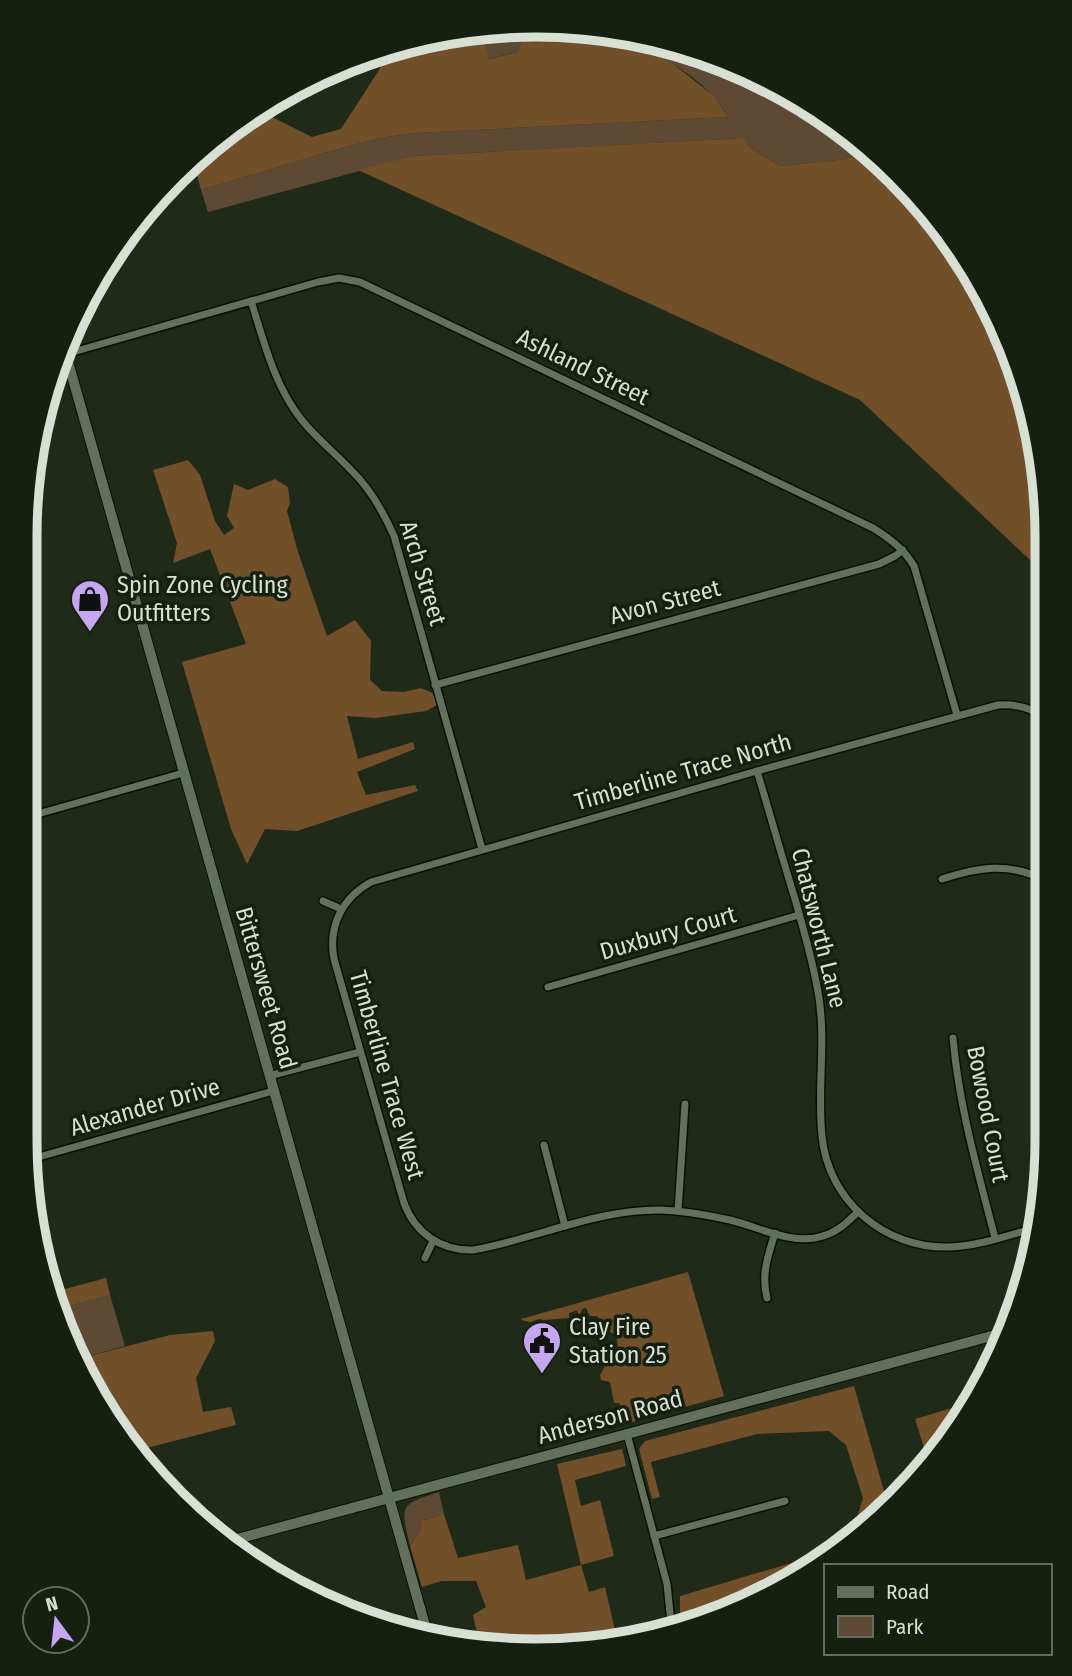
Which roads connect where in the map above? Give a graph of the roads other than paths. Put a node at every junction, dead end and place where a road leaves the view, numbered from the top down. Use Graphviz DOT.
graph roads {
  1 [pos="251,301"];
  2 [pos="73,350"];
  3 [pos="68,363"];
  4 [pos="902,550"];
  5 [pos="435,685"];
  6 [pos="1035,712"];
  7 [pos="957,715"];
  8 [pos="757,771"];
  9 [pos="183,774"];
  10 [pos="37,814"];
  11 [pos="482,849"];
  12 [pos="1035,876"];
  13 [pos="942,878"];
  14 [pos="323,901"];
  15 [pos="341,909"];
  16 [pos="799,915"];
  17 [pos="548,987"];
  18 [pos="953,1038"];
  19 [pos="360,1052"];
  20 [pos="269,1076"];
  21 [pos="273,1090"];
  22 [pos="685,1104"];
  23 [pos="544,1145"];
  24 [pos="38,1157"];
  25 [pos="678,1211"];
  26 [pos="858,1212"];
  27 [pos="565,1226"];
  28 [pos="1027,1230"];
  29 [pos="775,1233"];
  30 [pos="995,1238"];
  31 [pos="433,1241"];
  32 [pos="425,1258"];
  33 [pos="767,1298"];
  34 [pos="995,1335"];
  35 [pos="627,1434"];
  36 [pos="389,1498"];
  37 [pos="785,1501"];
  38 [pos="654,1536"];
  39 [pos="236,1539"];
  40 [pos="671,1620"];
  41 [pos="425,1627"];
  1 -- 2 [label="street, Ashland Street"];
  1 -- 4 [label="street, Ashland Street"];
  1 -- 5 [label="street, Arch Street"];
  3 -- 9 [label="street, Bittersweet Road"];
  4 -- 5 [label="street, Avon Street"];
  4 -- 7 [label="street, Ashland Street"];
  5 -- 11 [label="street, Arch Street"];
  6 -- 7 [label="street, Timberline Trace North"];
  7 -- 8 [label="street, Timberline Trace North"];
  8 -- 11 [label="street, Timberline Trace North"];
  8 -- 16 [label="street, Chatsworth Lane"];
  9 -- 10 [label="street"];
  9 -- 20 [label="street, Bittersweet Road"];
  11 -- 15 [label="street, Timberline Trace North"];
  12 -- 13 [label="street"];
  14 -- 15 [label="street"];
  15 -- 19 [label="street, Timberline Trace West"];
  16 -- 17 [label="street, Duxbury Court"];
  16 -- 26 [label="street, Chatsworth Lane"];
  18 -- 30 [label="street, Bowood Court"];
  19 -- 20 [label="street"];
  19 -- 31 [label="street, Timberline Trace West"];
  20 -- 21 [label="street, Bittersweet Road"];
  21 -- 24 [label="street, Alexander Drive"];
  21 -- 36 [label="street, Bittersweet Road"];
  22 -- 25 [label="street"];
  23 -- 27 [label="street"];
  25 -- 27 [label="street"];
  25 -- 29 [label="street"];
  26 -- 29 [label="street"];
  26 -- 30 [label="street, Chatsworth Lane"];
  27 -- 31 [label="street"];
  28 -- 30 [label="street, Chatsworth Lane"];
  29 -- 33 [label="street"];
  31 -- 32 [label="street"];
  34 -- 35 [label="street, Anderson Road"];
  35 -- 36 [label="street, Anderson Road"];
  35 -- 38 [label="street"];
  36 -- 39 [label="street, Anderson Road"];
  36 -- 41 [label="street, Bittersweet Road"];
  37 -- 38 [label="street"];
  38 -- 40 [label="street"];
}
